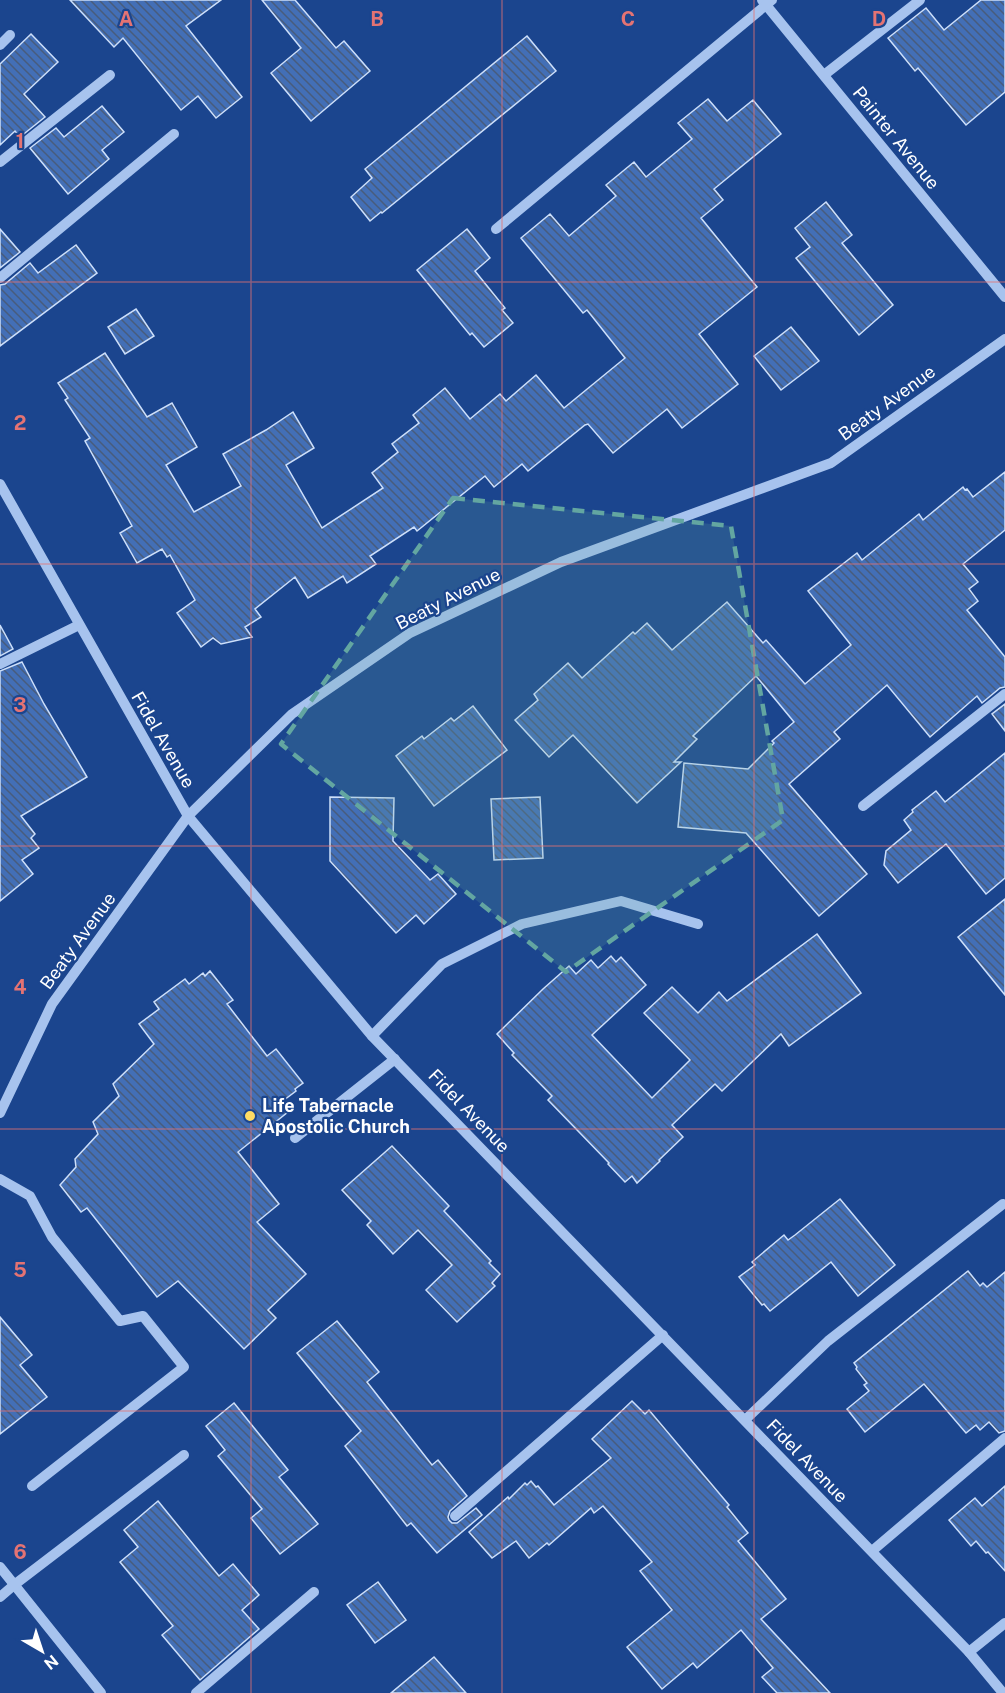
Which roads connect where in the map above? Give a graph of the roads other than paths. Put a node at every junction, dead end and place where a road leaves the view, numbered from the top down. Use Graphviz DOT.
graph roads {
  1 [pos="920,0"];
  2 [pos="767,2"];
  3 [pos="10,35"];
  4 [pos="0,45"];
  5 [pos="110,75"];
  6 [pos="824,75"];
  7 [pos="174,134"];
  8 [pos="0,162"];
  9 [pos="496,229"];
  10 [pos="0,278"];
  11 [pos="1005,297"];
  12 [pos="1005,339"];
  13 [pos="0,484"];
  14 [pos="78,625"];
  15 [pos="0,664"];
  16 [pos="1005,694"];
  17 [pos="863,806"];
  18 [pos="188,816"];
  19 [pos="698,924"];
  20 [pos="372,1036"];
  21 [pos="395,1059"];
  22 [pos="0,1113"];
  23 [pos="295,1138"];
  24 [pos="0,1179"];
  25 [pos="1003,1204"];
  26 [pos="663,1335"];
  27 [pos="745,1420"];
  28 [pos="1005,1438"];
  29 [pos="184,1455"];
  30 [pos="32,1486"];
  31 [pos="455,1516"];
  32 [pos="872,1551"];
  33 [pos="0,1567"];
  34 [pos="14,1585"];
  35 [pos="314,1592"];
  36 [pos="0,1597"];
  37 [pos="1005,1623"];
  38 [pos="969,1652"];
  39 [pos="95,1691"];
  40 [pos="196,1693"];
  41 [pos="1003,1693"];
  1 -- 6 [label="street"];
  2 -- 6 [label="street, Painter Avenue"];
  2 -- 9 [label="street"];
  3 -- 4 [label="street"];
  5 -- 8 [label="street"];
  6 -- 11 [label="street, Painter Avenue"];
  7 -- 10 [label="street"];
  12 -- 18 [label="street, Beaty Avenue"];
  13 -- 14 [label="street, Fidel Avenue"];
  14 -- 15 [label="street"];
  14 -- 18 [label="street, Fidel Avenue"];
  16 -- 17 [label="street"];
  18 -- 20 [label="street, Fidel Avenue"];
  18 -- 22 [label="street, Beaty Avenue"];
  19 -- 20 [label="street"];
  20 -- 21 [label="street, Fidel Avenue"];
  21 -- 23 [label="street"];
  21 -- 26 [label="street, Fidel Avenue"];
  24 -- 30 [label="street"];
  25 -- 27 [label="street"];
  26 -- 27 [label="street, Fidel Avenue"];
  26 -- 31 [label="street"];
  27 -- 32 [label="street, Fidel Avenue"];
  28 -- 32 [label="street"];
  29 -- 34 [label="street"];
  32 -- 38 [label="street, Fidel Avenue"];
  33 -- 34 [label="street"];
  34 -- 36 [label="street"];
  34 -- 39 [label="street"];
  35 -- 40 [label="street"];
  37 -- 38 [label="street"];
  38 -- 41 [label="street, Fidel Avenue"];
}
